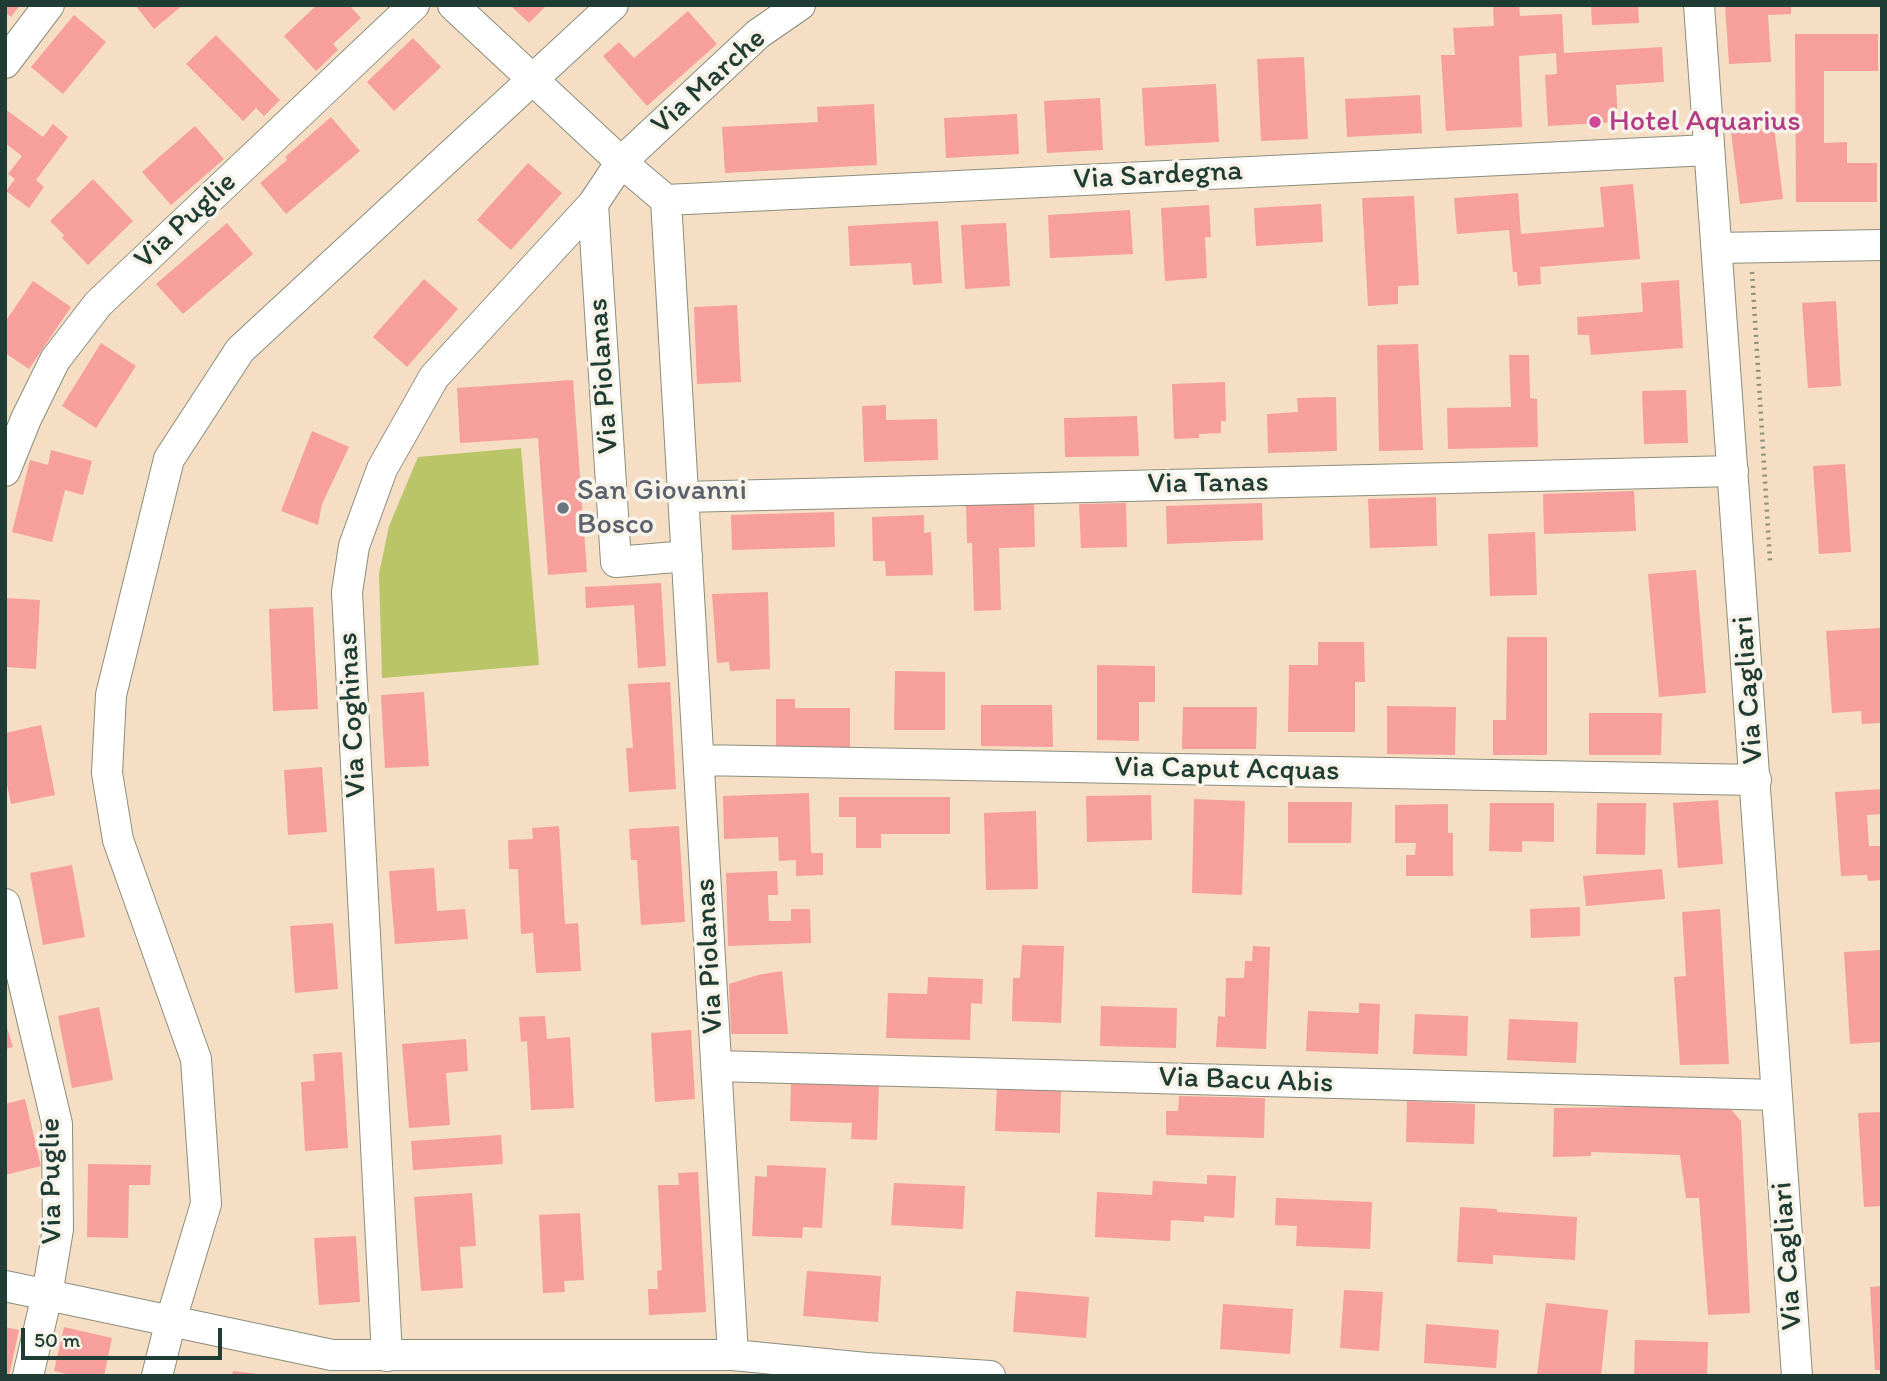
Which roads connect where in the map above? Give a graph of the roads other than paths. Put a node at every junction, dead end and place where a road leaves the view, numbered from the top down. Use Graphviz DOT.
graph roads {
  1 [pos="49,5"];
  2 [pos="414,5"];
  3 [pos="453,5"];
  4 [pos="613,5"];
  5 [pos="800,5"];
  6 [pos="1699,5"];
  7 [pos="5,63"];
  8 [pos="533,79"];
  9 [pos="1709,150"];
  10 [pos="621,162"];
  11 [pos="666,200"];
  12 [pos="593,204"];
  13 [pos="1882,245"];
  14 [pos="1717,248"];
  15 [pos="5,471"];
  16 [pos="1732,471"];
  17 [pos="683,497"];
  18 [pos="687,556"];
  19 [pos="699,760"];
  20 [pos="1756,780"];
  21 [pos="5,904"];
  22 [pos="716,1066"];
  23 [pos="1776,1095"];
  24 [pos="5,1286"];
  25 [pos="47,1295"];
  26 [pos="171,1320"];
  27 [pos="733,1355"];
  28 [pos="387,1356"];
  29 [pos="865,1372"];
  30 [pos="28,1376"];
  31 [pos="157,1376"];
  32 [pos="990,1376"];
  33 [pos="1797,1376"];
  1 -- 7 [label="street"];
  2 -- 15 [label="street, Via Puglie"];
  3 -- 8 [label="street"];
  4 -- 8 [label="street"];
  5 -- 10 [label="street, Via Marche"];
  6 -- 9 [label="street, Via Cagliari"];
  8 -- 10 [label="street"];
  8 -- 26 [label="street"];
  9 -- 11 [label="street, Via Sardegna"];
  9 -- 14 [label="street, Via Cagliari"];
  10 -- 11 [label="street"];
  10 -- 12 [label="street, Via Coghinas"];
  11 -- 17 [label="street, Via Piolanas"];
  12 -- 18 [label="street, Via Piolanas"];
  12 -- 28 [label="street, Via Coghinas"];
  13 -- 14 [label="street"];
  14 -- 16 [label="street, Via Cagliari"];
  16 -- 17 [label="street, Via Tanas"];
  16 -- 20 [label="street, Via Cagliari"];
  17 -- 18 [label="street, Via Piolanas"];
  18 -- 19 [label="street, Via Piolanas"];
  19 -- 20 [label="street, Via Caput Acquas"];
  19 -- 22 [label="street, Via Piolanas"];
  20 -- 23 [label="street, Via Cagliari"];
  21 -- 25 [label="street, Via Puglie"];
  22 -- 23 [label="street, Via Bacu Abis"];
  22 -- 27 [label="street, Via Piolanas"];
  23 -- 33 [label="street, Via Cagliari"];
  24 -- 25 [label="street"];
  25 -- 26 [label="street"];
  25 -- 30 [label="street, Via Puglie"];
  26 -- 28 [label="street"];
  26 -- 31 [label="street"];
  27 -- 28 [label="street"];
  27 -- 29 [label="street"];
  29 -- 32 [label="street"];
}
